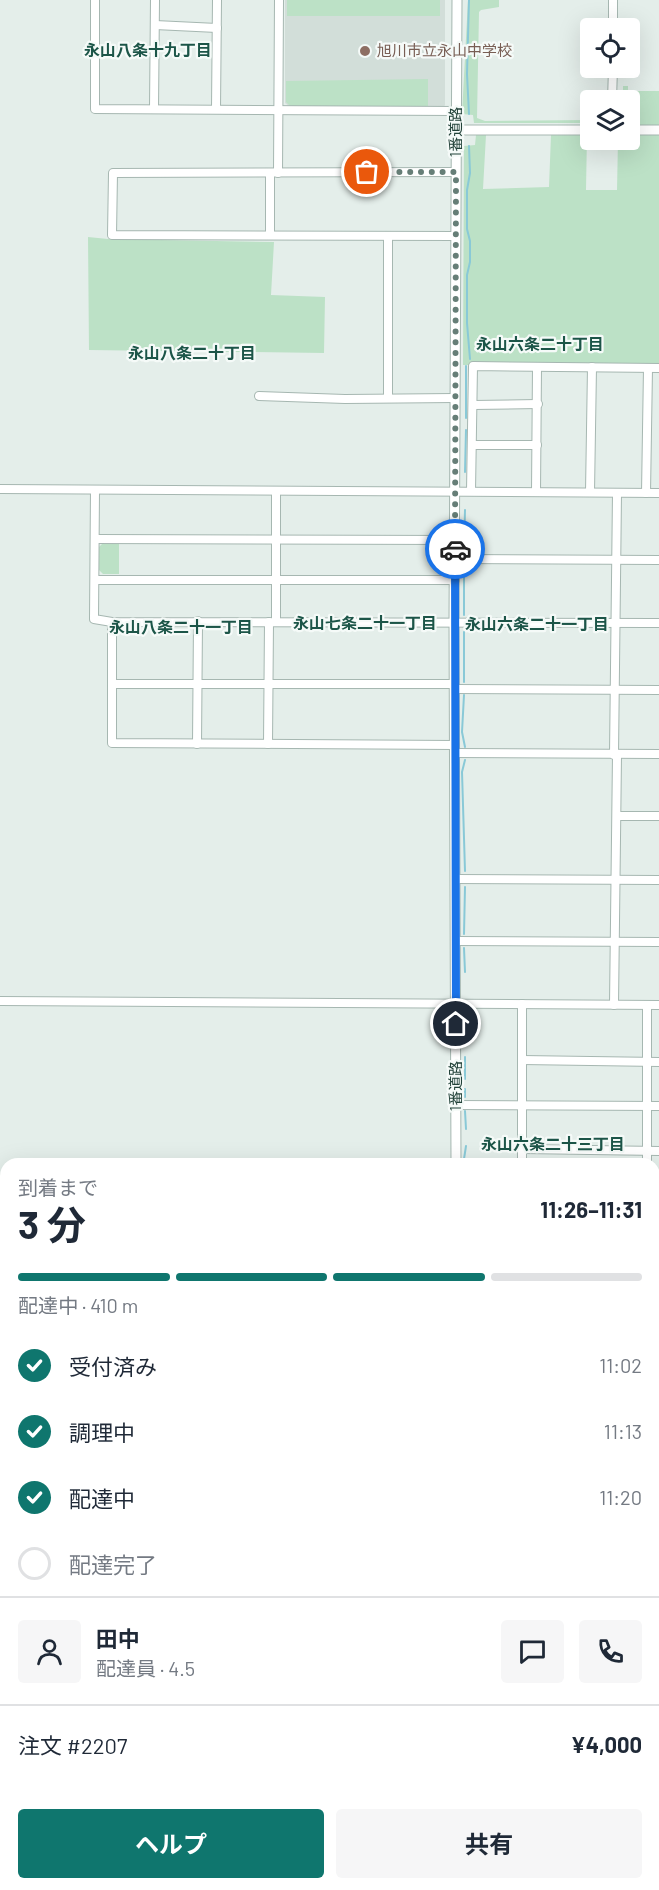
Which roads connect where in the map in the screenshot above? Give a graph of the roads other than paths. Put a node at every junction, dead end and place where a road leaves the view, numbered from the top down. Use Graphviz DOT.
graph roads {
  1 [pos="95,0"];
  2 [pos="155,0"];
  3 [pos="217,0"];
  4 [pos="279,0"];
  5 [pos="457,0"];
  6 [pos="613,0"];
  7 [pos="613,18"];
  8 [pos="155,25"];
  9 [pos="217,28"];
  10 [pos="154,109"];
  11 [pos="216,109"];
  12 [pos="279,110"];
  13 [pos="456,111"];
  14 [pos="456,130"];
  15 [pos="580,130"];
  16 [pos="640,130"];
  17 [pos="659,130"];
  18 [pos="456,172"];
  19 [pos="274,173"];
  20 [pos="270,235"];
  21 [pos="388,236"];
  22 [pos="456,236"];
  23 [pos="537,367"];
  24 [pos="592,367"];
  25 [pos="648,368"];
  26 [pos="659,368"];
  27 [pos="259,396"];
  28 [pos="388,398"];
  29 [pos="455,398"];
  30 [pos="537,404"];
  31 [pos="473,405"];
  32 [pos="537,445"];
  33 [pos="473,446"];
  34 [pos="0,489"];
  35 [pos="95,490"];
  36 [pos="276,491"];
  37 [pos="456,491"];
  38 [pos="471,491"];
  39 [pos="537,492"];
  40 [pos="590,492"];
  41 [pos="617,493"];
  42 [pos="646,493"];
  43 [pos="659,493"];
  44 [pos="96,539"];
  45 [pos="276,539"];
  46 [pos="455,540"];
  47 [pos="455,559"];
  48 [pos="616,560"];
  49 [pos="659,560"];
  50 [pos="95,580"];
  51 [pos="276,580"];
  52 [pos="455,580"];
  53 [pos="198,621"];
  54 [pos="112,622"];
  55 [pos="272,622"];
  56 [pos="454,622"];
  57 [pos="615,623"];
  58 [pos="659,623"];
  59 [pos="112,684"];
  60 [pos="197,684"];
  61 [pos="269,684"];
  62 [pos="454,686"];
  63 [pos="615,690"];
  64 [pos="659,690"];
  65 [pos="197,744"];
  66 [pos="268,744"];
  67 [pos="455,749"];
  68 [pos="615,754"];
  69 [pos="659,754"];
  70 [pos="617,816"];
  71 [pos="659,816"];
  72 [pos="455,879"];
  73 [pos="614,880"];
  74 [pos="659,880"];
  75 [pos="456,941"];
  76 [pos="614,942"];
  77 [pos="659,942"];
  78 [pos="0,1001"];
  79 [pos="456,1004"];
  80 [pos="522,1004"];
  81 [pos="614,1005"];
  82 [pos="646,1005"];
  83 [pos="659,1005"];
  84 [pos="522,1060"];
  85 [pos="647,1062"];
  86 [pos="659,1062"];
  87 [pos="456,1105"];
  88 [pos="522,1105"];
  89 [pos="646,1106"];
  90 [pos="659,1106"];
  91 [pos="522,1149"];
  92 [pos="647,1151"];
  93 [pos="659,1151"];
  94 [pos="456,1158"];
  95 [pos="522,1158"];
  96 [pos="646,1158"];
  1 -- 10 [label="street"];
  2 -- 8 [label="street"];
  3 -- 9 [label="street"];
  4 -- 12 [label="street"];
  5 -- 13 [label="street, 1番道路"];
  6 -- 7 [label="street"];
  8 -- 9 [label="street"];
  8 -- 10 [label="street"];
  9 -- 11 [label="street"];
  10 -- 11 [label="street"];
  11 -- 12 [label="street"];
  12 -- 13 [label="street"];
  12 -- 19 [label="street"];
  13 -- 14 [label="street, 1番道路"];
  14 -- 15 [label="street"];
  14 -- 18 [label="street, 1番道路"];
  16 -- 17 [label="street"];
  18 -- 19 [label="street"];
  18 -- 22 [label="street, 1番道路"];
  19 -- 20 [label="street"];
  19 -- 20 [label="street"];
  20 -- 21 [label="street"];
  21 -- 22 [label="street"];
  21 -- 28 [label="street"];
  22 -- 29 [label="street, 1番道路"];
  23 -- 24 [label="street"];
  23 -- 30 [label="street"];
  23 -- 31 [label="street"];
  24 -- 25 [label="street"];
  24 -- 40 [label="street"];
  25 -- 26 [label="street"];
  25 -- 42 [label="street"];
  27 -- 28 [label="street"];
  28 -- 29 [label="street"];
  29 -- 37 [label="street, 1番道路"];
  30 -- 31 [label="street"];
  30 -- 32 [label="street"];
  31 -- 33 [label="street"];
  32 -- 33 [label="street"];
  32 -- 39 [label="street"];
  33 -- 38 [label="street"];
  34 -- 35 [label="street"];
  35 -- 36 [label="street"];
  35 -- 44 [label="street"];
  36 -- 37 [label="street"];
  36 -- 45 [label="street"];
  37 -- 38 [label="street"];
  37 -- 46 [label="street, 1番道路"];
  38 -- 39 [label="street"];
  39 -- 40 [label="street"];
  40 -- 41 [label="street"];
  41 -- 42 [label="street"];
  41 -- 48 [label="street"];
  42 -- 43 [label="street"];
  44 -- 45 [label="street"];
  44 -- 50 [label="street"];
  45 -- 46 [label="street"];
  45 -- 51 [label="street"];
  46 -- 47 [label="street, 1番道路"];
  47 -- 48 [label="street"];
  47 -- 52 [label="street, 1番道路"];
  48 -- 49 [label="street"];
  48 -- 57 [label="street"];
  50 -- 51 [label="street"];
  50 -- 54 [label="street"];
  51 -- 52 [label="street"];
  51 -- 55 [label="street"];
  52 -- 56 [label="street, 1番道路"];
  53 -- 54 [label="street"];
  53 -- 55 [label="street"];
  53 -- 60 [label="street"];
  54 -- 59 [label="street"];
  55 -- 56 [label="street"];
  55 -- 61 [label="street"];
  56 -- 57 [label="street"];
  56 -- 62 [label="street, 1番道路"];
  57 -- 58 [label="street"];
  57 -- 63 [label="street"];
  59 -- 60 [label="street"];
  59 -- 65 [label="street"];
  60 -- 61 [label="street"];
  60 -- 65 [label="street"];
  61 -- 62 [label="street"];
  61 -- 66 [label="street"];
  62 -- 63 [label="street"];
  62 -- 67 [label="street, 1番道路"];
  63 -- 64 [label="street"];
  63 -- 68 [label="street"];
  65 -- 66 [label="street"];
  66 -- 67 [label="street"];
  67 -- 68 [label="street"];
  67 -- 72 [label="street, 1番道路"];
  68 -- 69 [label="street"];
  68 -- 70 [label="street"];
  70 -- 71 [label="street"];
  70 -- 73 [label="street"];
  72 -- 73 [label="street"];
  72 -- 75 [label="street, 1番道路"];
  73 -- 74 [label="street"];
  73 -- 76 [label="street"];
  75 -- 76 [label="street"];
  75 -- 79 [label="street, 1番道路"];
  76 -- 77 [label="street"];
  76 -- 81 [label="street"];
  78 -- 79 [label="street"];
  79 -- 80 [label="street"];
  79 -- 87 [label="street, 1番道路"];
  80 -- 81 [label="street"];
  80 -- 84 [label="street"];
  81 -- 82 [label="street"];
  82 -- 83 [label="street"];
  82 -- 85 [label="street"];
  84 -- 85 [label="street"];
  84 -- 88 [label="street"];
  85 -- 86 [label="street"];
  85 -- 89 [label="street"];
  87 -- 88 [label="street"];
  87 -- 94 [label="street, 1番道路"];
  88 -- 89 [label="street"];
  88 -- 91 [label="street"];
  89 -- 90 [label="street"];
  89 -- 92 [label="street"];
  91 -- 92 [label="street"];
  91 -- 95 [label="street"];
  92 -- 93 [label="street"];
  92 -- 96 [label="street"];
}
